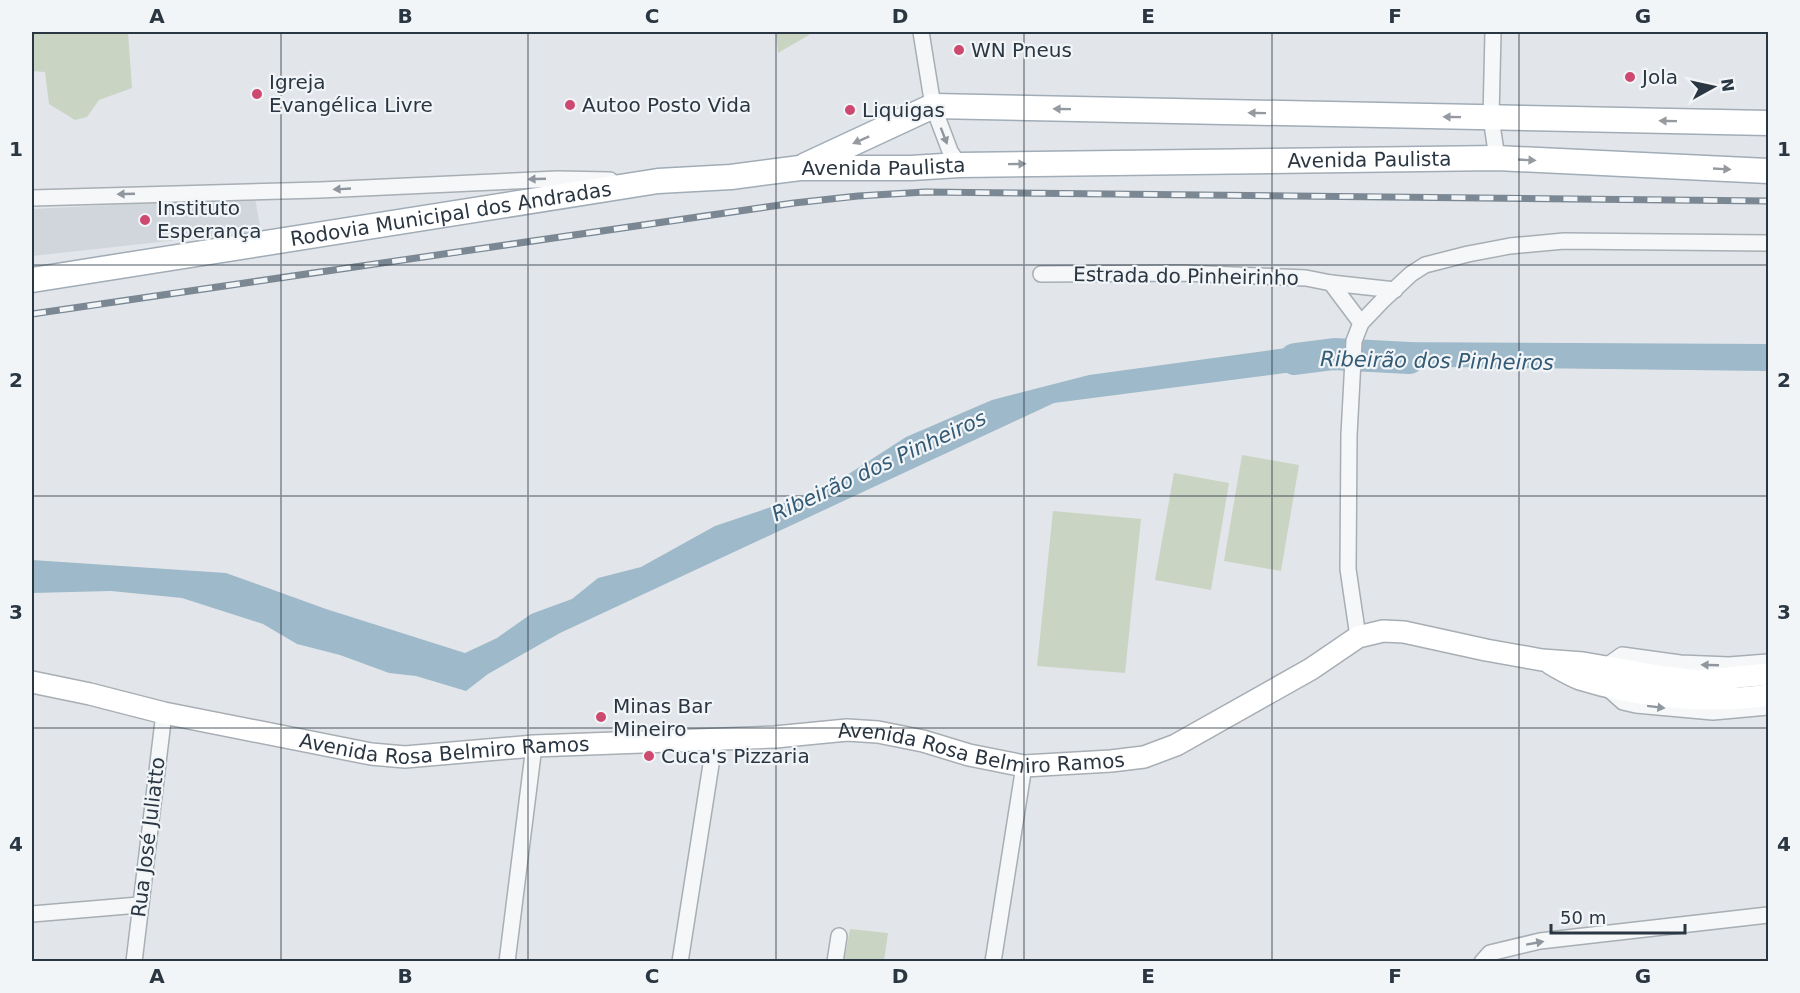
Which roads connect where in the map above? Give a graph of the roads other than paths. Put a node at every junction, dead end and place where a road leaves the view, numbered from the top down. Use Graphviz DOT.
graph roads {
  1 [pos="921,32"];
  2 [pos="1492,32"];
  3 [pos="933,106"];
  4 [pos="1491,118"];
  5 [pos="1768,123"];
  6 [pos="1497,158"];
  7 [pos="959,165"];
  8 [pos="800,168"];
  9 [pos="1768,171"];
  10 [pos="658,181"];
  11 [pos="32,198"];
  12 [pos="1768,243"];
  13 [pos="1041,274"];
  14 [pos="32,280"];
  15 [pos="1331,284"];
  16 [pos="1395,290"];
  17 [pos="1361,323"];
  18 [pos="1358,637"];
  19 [pos="1768,662"];
  20 [pos="1768,674"];
  21 [pos="1610,681"];
  22 [pos="32,682"];
  23 [pos="1768,682"];
  24 [pos="1697,689"];
  25 [pos="1768,694"];
  26 [pos="1768,707"];
  27 [pos="164,713"];
  28 [pos="715,739"];
  29 [pos="534,746"];
  30 [pos="1024,766"];
  31 [pos="140,905"];
  32 [pos="32,915"];
  33 [pos="1768,915"];
  34 [pos="839,936"];
  35 [pos="134,962"];
  36 [pos="507,962"];
  37 [pos="680,962"];
  38 [pos="835,962"];
  39 [pos="993,962"];
  40 [pos="1482,962"];
  1 -- 3 [label="street"];
  2 -- 4 [label="street"];
  4 -- 3 [label="main road, Avenida Paulista, one-way"];
  3 -- 7 [label="street, one-way"];
  3 -- 8 [label="main road, Avenida Paulista, one-way"];
  5 -- 4 [label="main road, Avenida Paulista, one-way"];
  4 -- 6 [label="street"];
  7 -- 6 [label="main road, Avenida Paulista, one-way"];
  6 -- 9 [label="main road, Avenida Paulista, one-way"];
  7 -- 8 [label="main road, Avenida Paulista"];
  8 -- 10 [label="main road, Rodovia Municipal dos Andradas"];
  10 -- 11 [label="street, one-way"];
  10 -- 14 [label="main road, Rodovia Municipal dos Andradas"];
  12 -- 16 [label="street"];
  13 -- 15 [label="street, Estrada do Pinheirinho"];
  15 -- 16 [label="street, Estrada do Pinheirinho"];
  15 -- 17 [label="street"];
  16 -- 17 [label="street"];
  17 -- 18 [label="street"];
  18 -- 21 [label="main road, Avenida Rosa Belmiro Ramos"];
  18 -- 30 [label="main road, Avenida Rosa Belmiro Ramos"];
  19 -- 21 [label="street, one-way"];
  20 -- 24 [label="main road, Avenida Rosa Belmiro Ramos"];
  21 -- 24 [label="main road, Avenida Rosa Belmiro Ramos"];
  21 -- 26 [label="street, one-way"];
  22 -- 27 [label="main road, Avenida Rosa Belmiro Ramos"];
  23 -- 24 [label="main road"];
  24 -- 25 [label="main road, Avenida Rosa Belmiro Ramos"];
  27 -- 29 [label="main road, Avenida Rosa Belmiro Ramos"];
  27 -- 31 [label="street, Rua José Juliatto"];
  28 -- 29 [label="main road, Avenida Rosa Belmiro Ramos"];
  28 -- 30 [label="main road, Avenida Rosa Belmiro Ramos"];
  28 -- 37 [label="street"];
  29 -- 36 [label="street"];
  30 -- 39 [label="street"];
  31 -- 32 [label="street"];
  31 -- 35 [label="street, Rua José Juliatto"];
  40 -- 33 [label="street, one-way"];
  34 -- 38 [label="street"];
}
